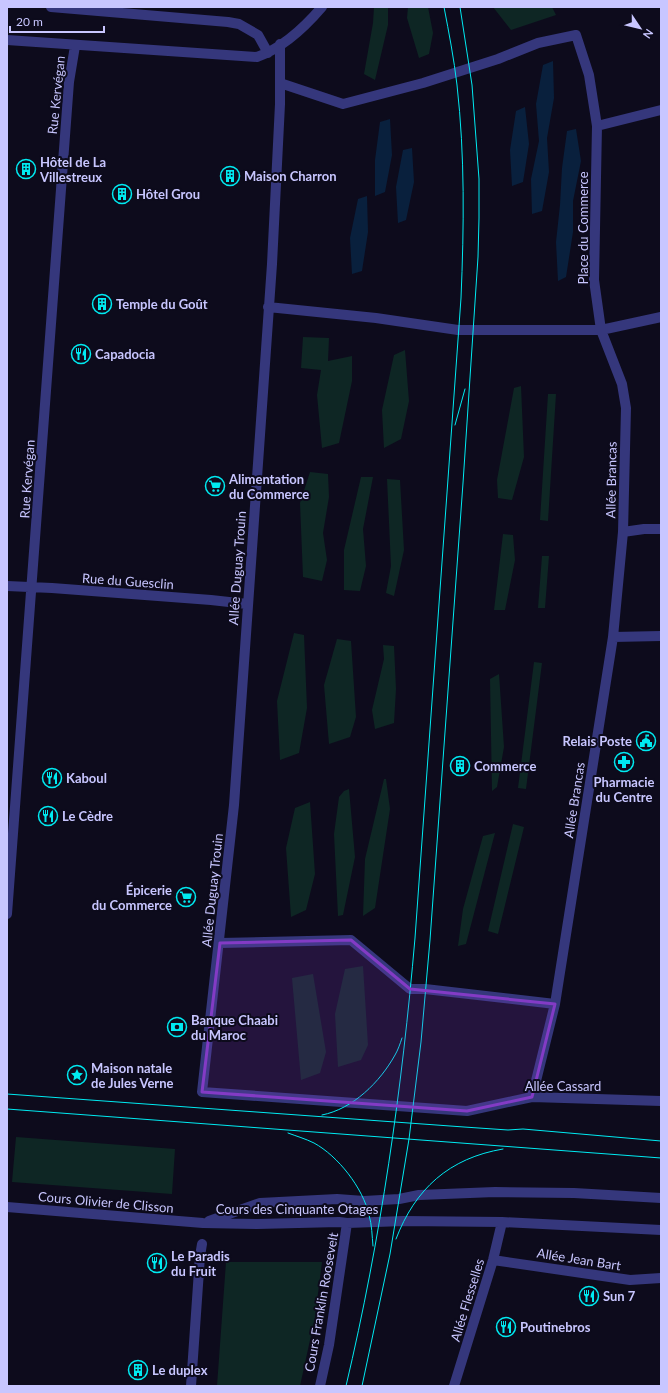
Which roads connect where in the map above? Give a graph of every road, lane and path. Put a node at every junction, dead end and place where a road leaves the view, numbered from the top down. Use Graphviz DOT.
graph roads {
  1 [pos="51,7"];
  2 [pos="322,7"];
  3 [pos="7,40"];
  4 [pos="280,44"];
  5 [pos="74,46"];
  6 [pos="268,53"];
  7 [pos="280,83"];
  8 [pos="661,110"];
  9 [pos="597,126"];
  10 [pos="268,307"];
  11 [pos="661,317"];
  12 [pos="601,330"];
  13 [pos="622,384"];
  14 [pos="661,529"];
  15 [pos="623,532"];
  16 [pos="7,586"];
  17 [pos="32,588"];
  18 [pos="248,604"];
  19 [pos="661,636"];
  20 [pos="613,637"];
  21 [pos="7,914"];
  22 [pos="220,943"];
  23 [pos="555,1004"];
  24 [pos="532,1097"];
  25 [pos="661,1101"];
  26 [pos="467,1111"];
  27 [pos="661,1198"];
  28 [pos="7,1207"];
  29 [pos="502,1222"];
  30 [pos="203,1223"];
  31 [pos="348,1223"];
  32 [pos="661,1230"];
  33 [pos="202,1244"];
  34 [pos="493,1260"];
  35 [pos="661,1278"];
  36 [pos="191,1386"];
  37 [pos="320,1386"];
  38 [pos="454,1386"];
  1 -- 6 [label="street"];
  2 -- 4 [label="street"];
  3 -- 5 [label="street"];
  4 -- 6 [label="street"];
  4 -- 7 [label="street, Allée Duguay Trouin"];
  5 -- 6 [label="street"];
  5 -- 17 [label="street, Rue Kervégan"];
  7 -- 9 [label="street, Place du Commerce"];
  7 -- 10 [label="street, Allée Duguay Trouin"];
  8 -- 9 [label="street"];
  9 -- 12 [label="street, Place du Commerce"];
  10 -- 12 [label="street"];
  10 -- 18 [label="street, Allée Duguay Trouin"];
  11 -- 12 [label="street"];
  12 -- 13 [label="street, Place du Commerce"];
  13 -- 15 [label="street, Allée Brancas"];
  14 -- 15 [label="street"];
  15 -- 20 [label="street, Allée Brancas"];
  16 -- 17 [label="street, Rue du Guesclin"];
  17 -- 18 [label="street, Rue du Guesclin"];
  17 -- 21 [label="street, Rue Kervégan"];
  18 -- 22 [label="street, Allée Duguay Trouin"];
  19 -- 20 [label="street"];
  20 -- 23 [label="street, Allée Brancas"];
  22 -- 23 [label="street"];
  22 -- 26 [label="street, Allée Duguay Trouin"];
  23 -- 24 [label="street, Allée Brancas"];
  24 -- 25 [label="street, Allée Cassard"];
  24 -- 26 [label="street, Allée Cassard"];
  27 -- 30 [label="street, Cours des Cinquante Otages"];
  28 -- 30 [label="street, Cours Olivier de Clisson"];
  29 -- 31 [label="street, Cours des Cinquante Otages"];
  29 -- 32 [label="street, Cours des Cinquante Otages"];
  29 -- 34 [label="street, Allée Flesselles"];
  30 -- 31 [label="street, Cours des Cinquante Otages"];
  31 -- 37 [label="street, Cours Franklin Roosevelt"];
  33 -- 36 [label="street"];
  34 -- 35 [label="street, Allée Jean Bart"];
  34 -- 38 [label="street, Allée Flesselles"];
}
